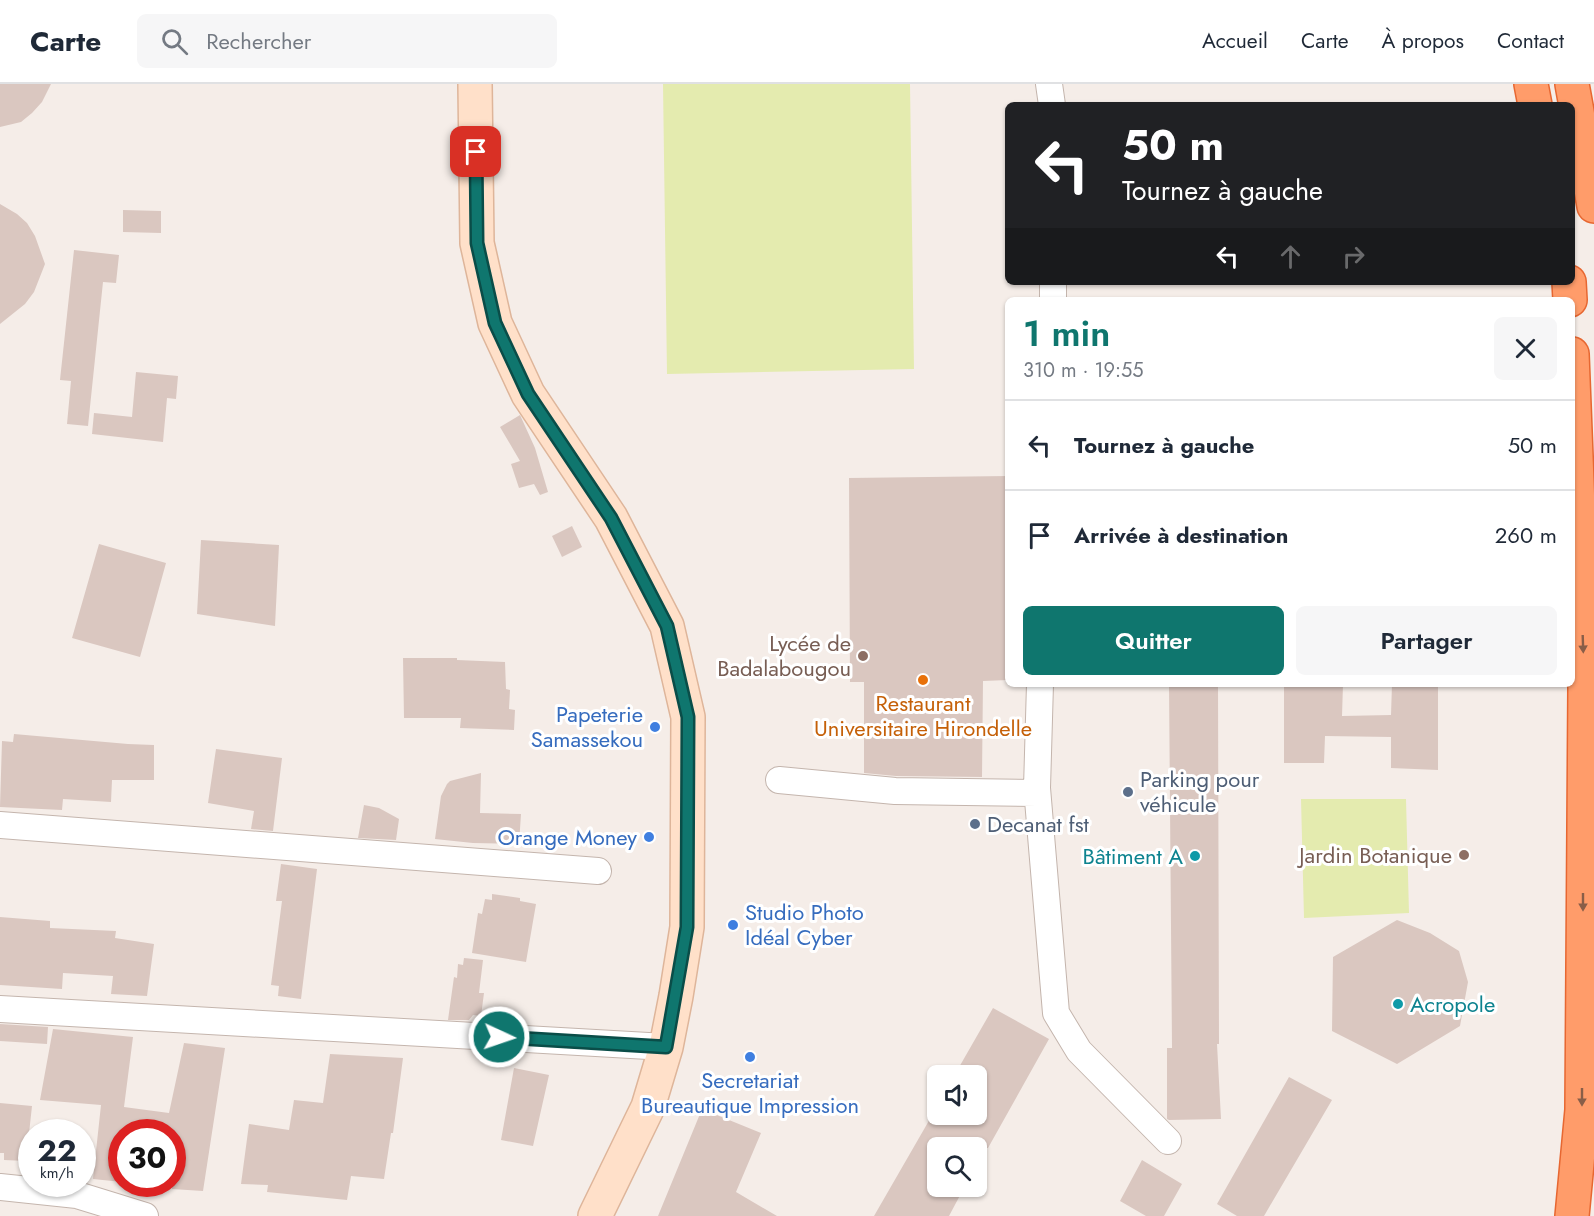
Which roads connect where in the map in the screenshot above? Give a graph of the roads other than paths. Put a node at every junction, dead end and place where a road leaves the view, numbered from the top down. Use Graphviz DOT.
graph roads {
  1 [pos="475,84"];
  2 [pos="1049,84"];
  3 [pos="1531,84"];
  4 [pos="1572,84"];
  5 [pos="1052,102"];
  6 [pos="1534,102"];
  7 [pos="1594,206"];
  8 [pos="1575,431"];
  9 [pos="1041,687"];
  10 [pos="779,780"];
  11 [pos="1037,793"];
  12 [pos="0,825"];
  13 [pos="598,871"];
  14 [pos="0,1009"];
  15 [pos="666,1047"];
  16 [pos="1168,1141"];
  17 [pos="0,1187"];
  18 [pos="1573,1208"];
  19 [pos="145,1216"];
  20 [pos="595,1216"];
  1 -- 15 [label="street"];
  2 -- 5 [label="street"];
  3 -- 6 [label="highway"];
  4 -- 7 [label="highway"];
  8 -- 18 [label="highway, one-way"];
  9 -- 11 [label="street"];
  10 -- 11 [label="street"];
  11 -- 16 [label="street"];
  12 -- 13 [label="street"];
  14 -- 15 [label="street"];
  15 -- 20 [label="street"];
  17 -- 19 [label="street"];
}
